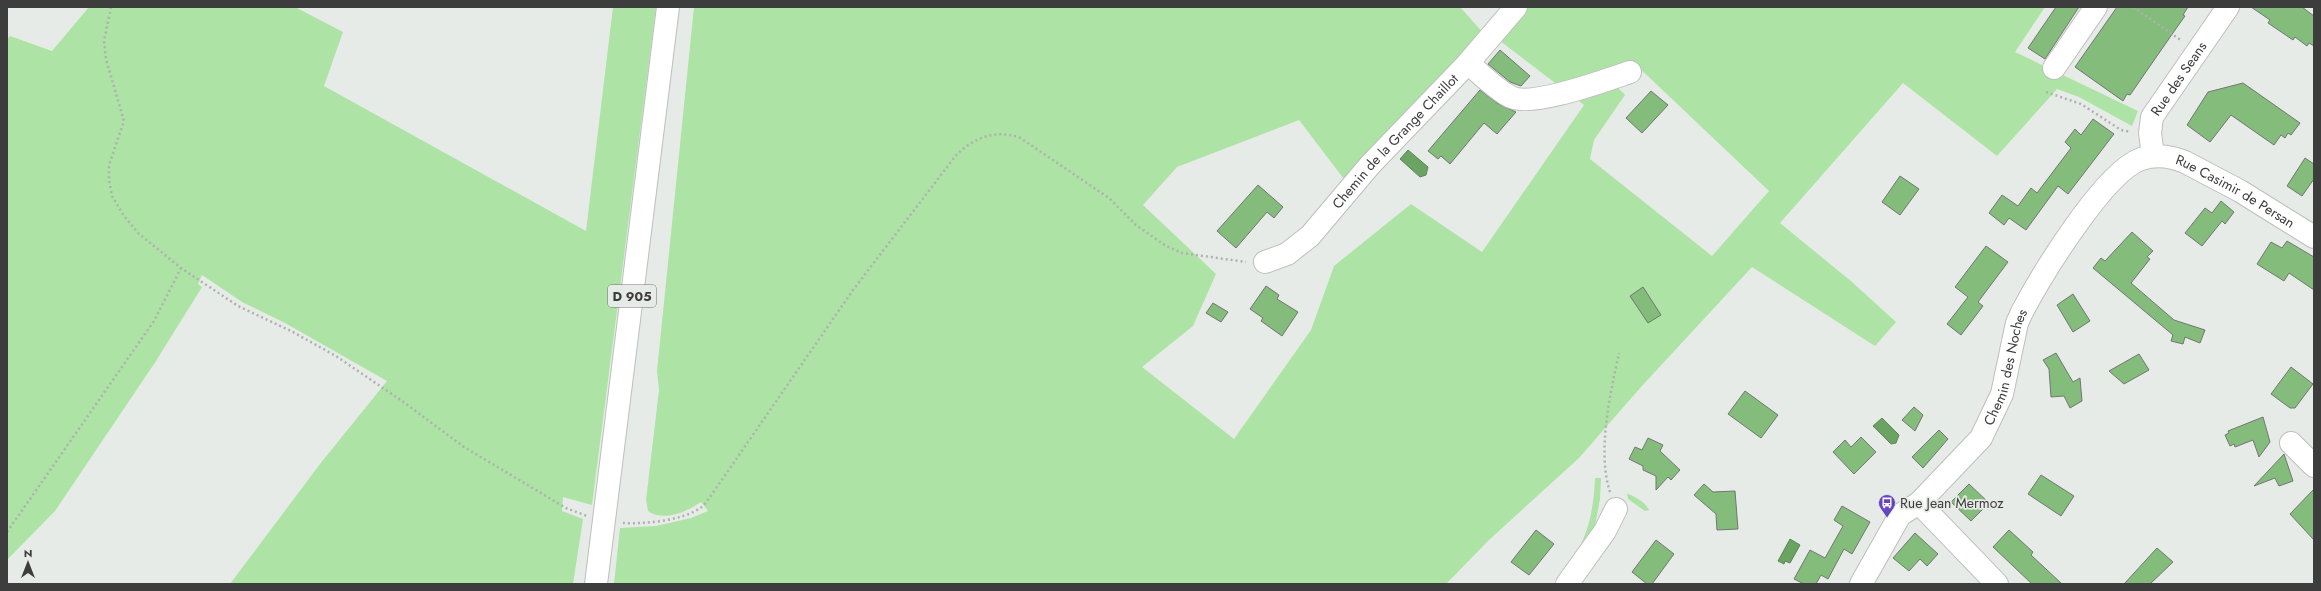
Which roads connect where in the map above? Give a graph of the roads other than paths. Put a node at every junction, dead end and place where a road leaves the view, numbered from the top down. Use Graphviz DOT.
graph roads {
  1 [pos="668,7"];
  2 [pos="1516,7"];
  3 [pos="2096,7"];
  4 [pos="2228,7"];
  5 [pos="1468,63"];
  6 [pos="2054,68"];
  7 [pos="1630,72"];
  8 [pos="2153,156"];
  9 [pos="2314,237"];
  10 [pos="1265,262"];
  11 [pos="2291,443"];
  12 [pos="2314,466"];
  13 [pos="1919,503"];
  14 [pos="1616,509"];
  15 [pos="596,584"];
  16 [pos="1567,584"];
  17 [pos="1861,584"];
  18 [pos="1997,584"];
  1 -- 15 [label="street, D 905"];
  2 -- 5 [label="street, Chemin de la Grange Chaillot"];
  3 -- 6 [label="street"];
  4 -- 8 [label="street, Rue des Seans"];
  5 -- 7 [label="street"];
  5 -- 10 [label="street, Chemin de la Grange Chaillot"];
  8 -- 9 [label="street, Rue Casimir de Persan"];
  8 -- 13 [label="street, Chemin des Noches"];
  11 -- 12 [label="street"];
  13 -- 17 [label="street, Chemin des Noches"];
  13 -- 18 [label="street"];
  14 -- 16 [label="street"];
}
